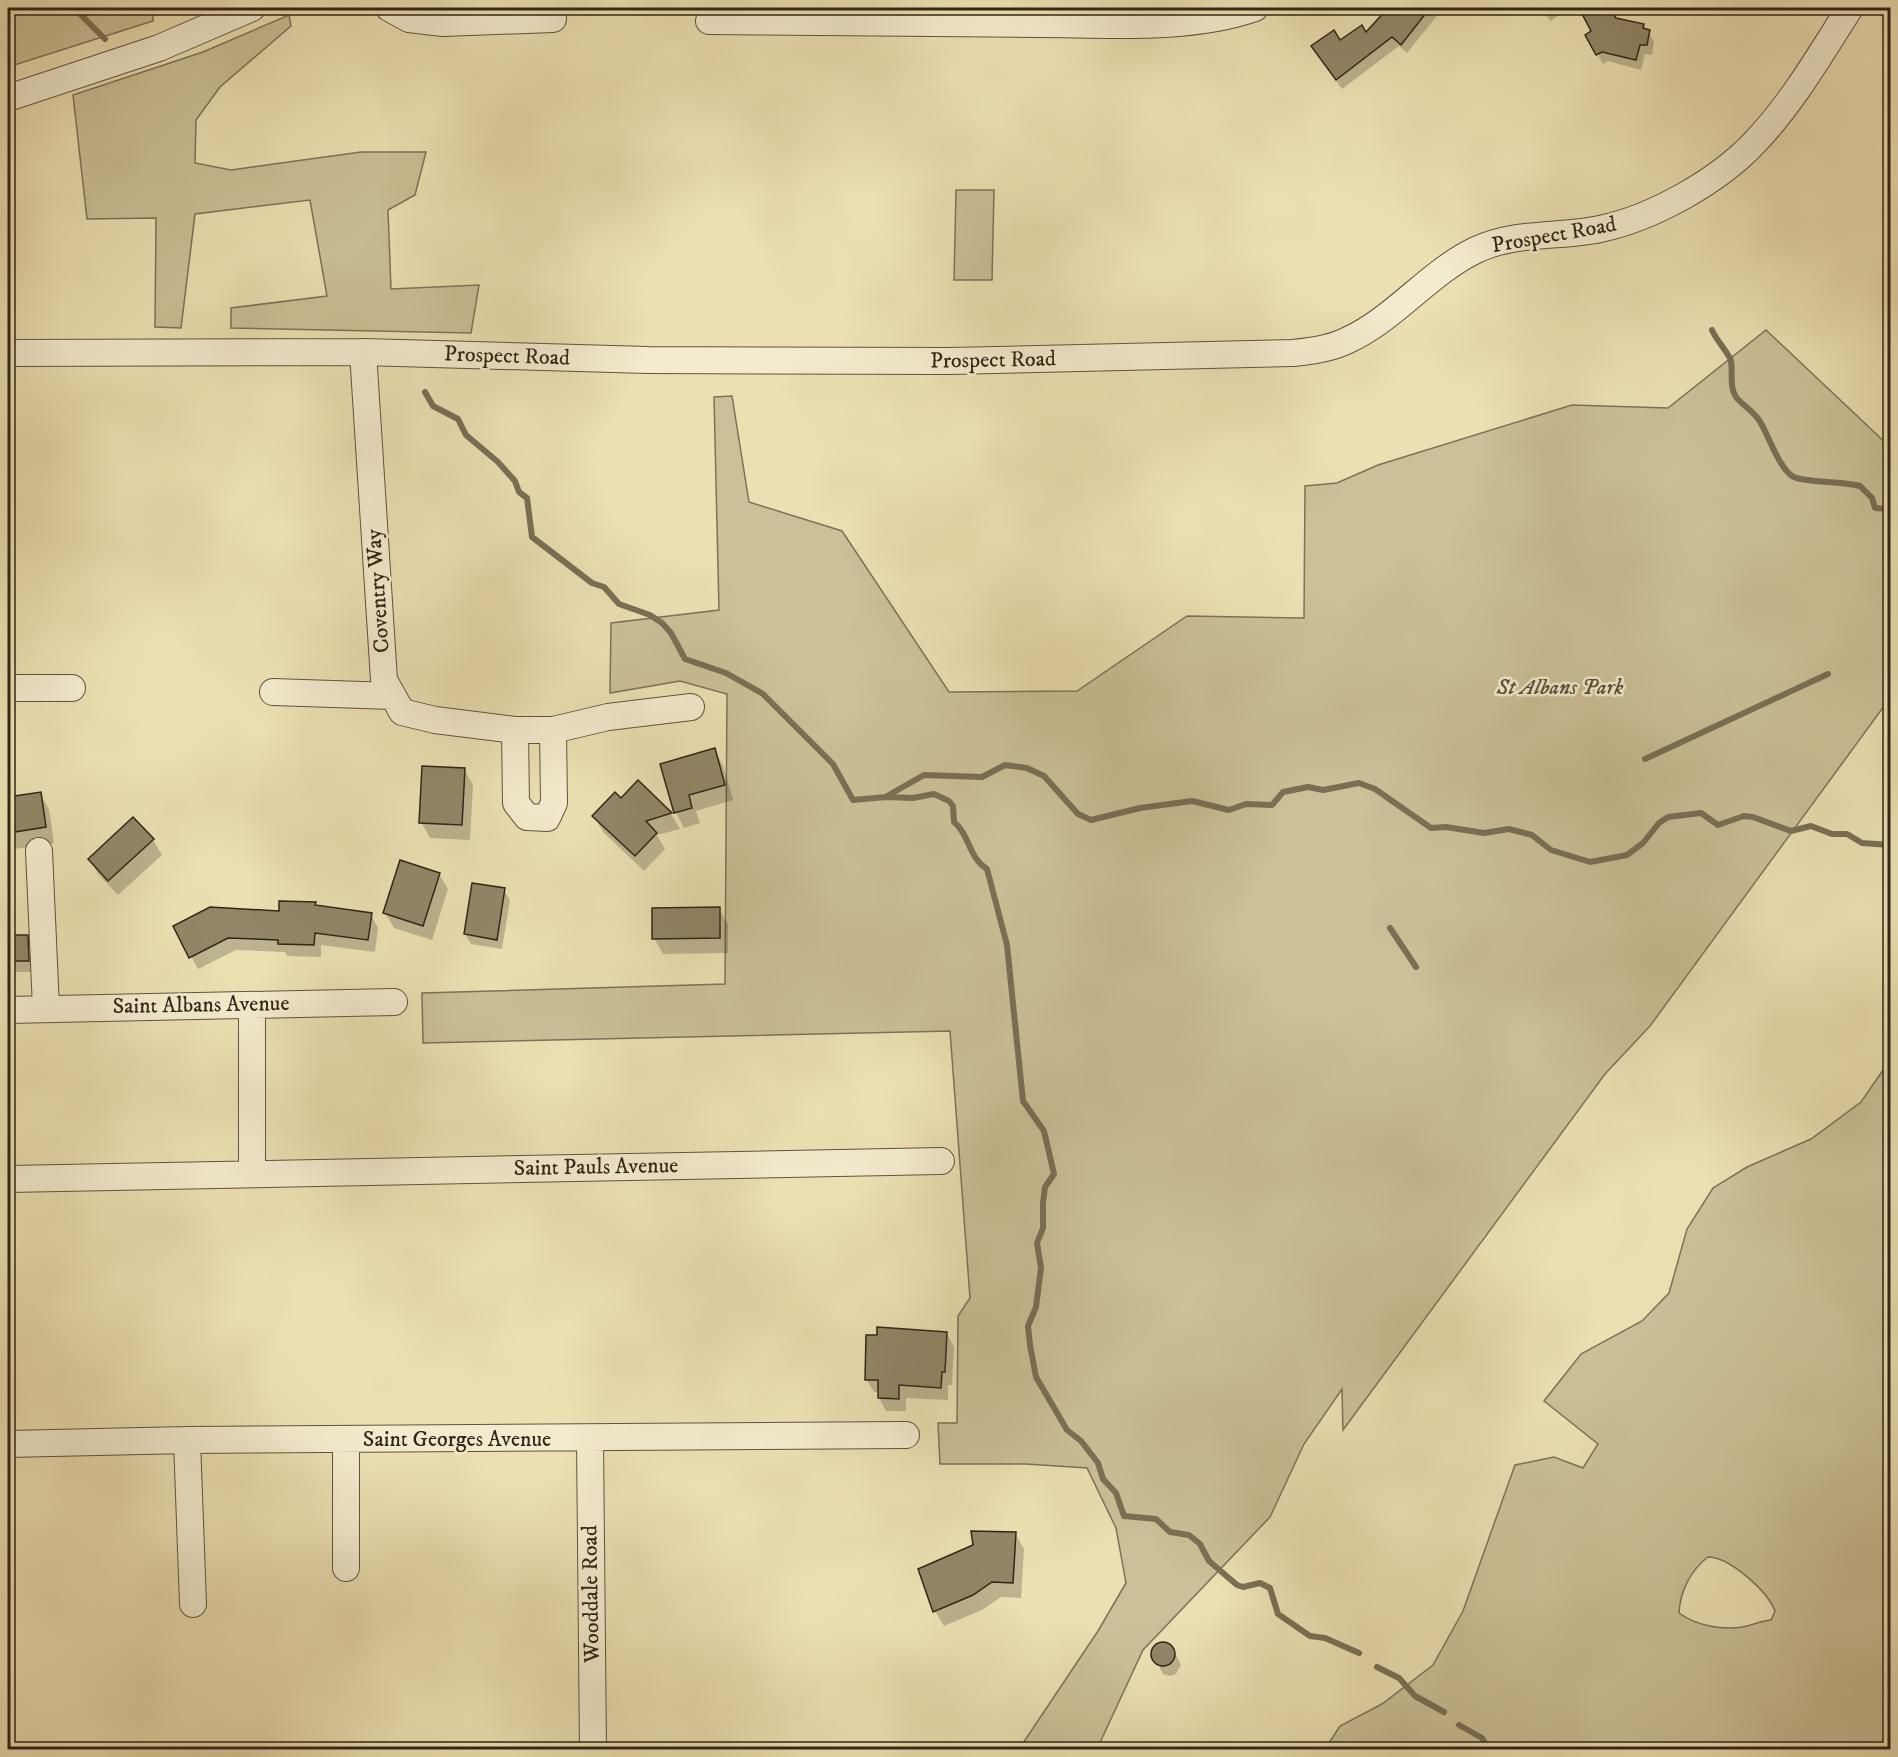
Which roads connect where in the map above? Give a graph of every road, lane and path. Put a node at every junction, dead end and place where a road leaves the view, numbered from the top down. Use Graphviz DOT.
graph roads {
  1 [pos="252,8"];
  2 [pos="389,8"];
  3 [pos="1255,8"];
  4 [pos="1850,8"];
  5 [pos="552,19"];
  6 [pos="709,21"];
  7 [pos="8,98"];
  8 [pos="363,352"];
  9 [pos="8,353"];
  10 [pos="8,688"];
  11 [pos="72,688"];
  12 [pos="273,692"];
  13 [pos="393,696"];
  14 [pos="691,707"];
  15 [pos="515,730"];
  16 [pos="553,730"];
  17 [pos="39,851"];
  18 [pos="394,1002"];
  19 [pos="252,1005"];
  20 [pos="46,1008"];
  21 [pos="8,1010"];
  22 [pos="941,1161"];
  23 [pos="252,1173"];
  24 [pos="8,1179"];
  25 [pos="906,1436"];
  26 [pos="590,1438"];
  27 [pos="346,1439"];
  28 [pos="187,1440"];
  29 [pos="8,1444"];
  30 [pos="346,1568"];
  31 [pos="193,1604"];
  32 [pos="592,1749"];
  1 -- 7 [label="street"];
  2 -- 5 [label="street"];
  3 -- 6 [label="street"];
  4 -- 8 [label="street, Prospect Road"];
  8 -- 9 [label="street, Prospect Road"];
  8 -- 13 [label="street, Coventry Way"];
  10 -- 11 [label="street"];
  12 -- 13 [label="street"];
  13 -- 15 [label="street, Coventry Way"];
  14 -- 16 [label="street, Coventry Way"];
  15 -- 16 [label="street, Coventry Way"];
  15 -- 16 [label="street"];
  17 -- 20 [label="street"];
  18 -- 19 [label="street, Saint Albans Avenue"];
  19 -- 20 [label="street, Saint Albans Avenue"];
  19 -- 23 [label="street"];
  20 -- 21 [label="street, Saint Albans Avenue"];
  22 -- 23 [label="street, Saint Pauls Avenue"];
  23 -- 24 [label="street, Saint Pauls Avenue"];
  25 -- 26 [label="street, Saint Georges Avenue"];
  26 -- 27 [label="street, Saint Georges Avenue"];
  26 -- 32 [label="street, Wooddale Road"];
  27 -- 28 [label="street, Saint Georges Avenue"];
  27 -- 30 [label="street"];
  28 -- 29 [label="street, Saint Georges Avenue"];
  28 -- 31 [label="street"];
}
